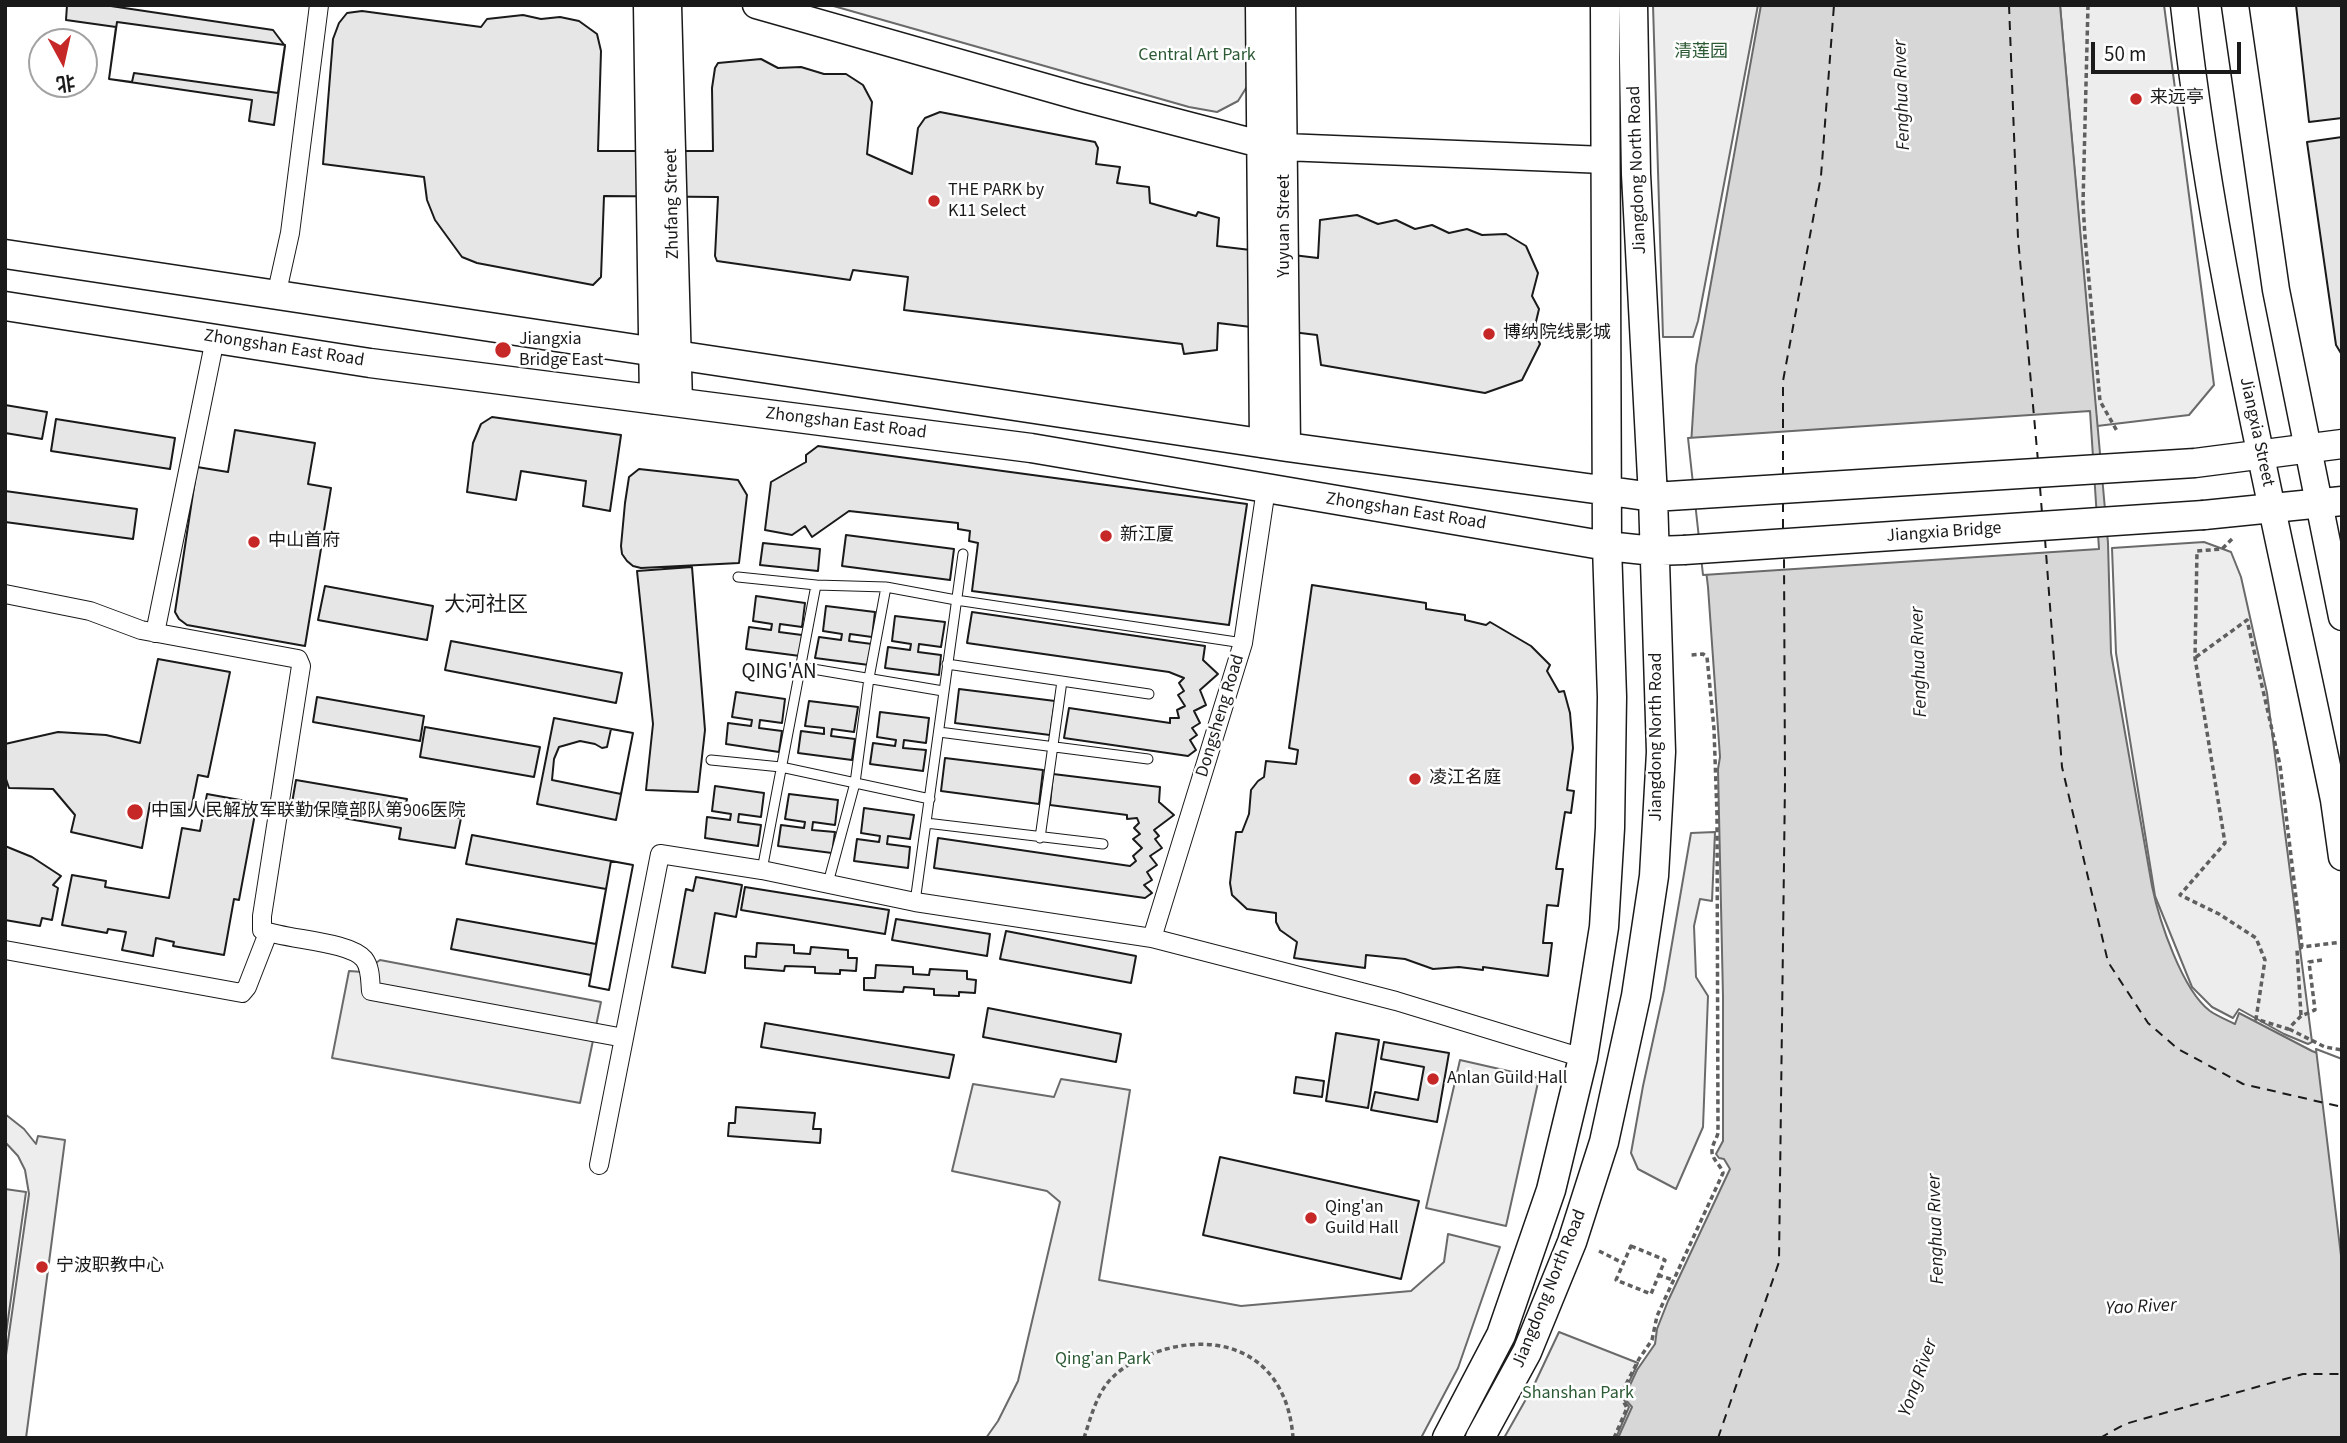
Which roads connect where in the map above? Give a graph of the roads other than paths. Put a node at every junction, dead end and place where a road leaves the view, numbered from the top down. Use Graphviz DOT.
graph roads {
  1 [pos="320,5"];
  2 [pos="647,5"];
  3 [pos="668,5"];
  4 [pos="756,5"];
  5 [pos="1258,5"];
  6 [pos="1282,5"];
  7 [pos="1605,5"];
  8 [pos="1633,5"];
  9 [pos="2184,5"];
  10 [pos="2235,5"];
  11 [pos="1272,146"];
  12 [pos="1605,160"];
  13 [pos="5,254"];
  14 [pos="276,296"];
  15 [pos="5,306"];
  16 [pos="215,339"];
  17 [pos="665,353"];
  18 [pos="666,402"];
  19 [pos="2342,444"];
  20 [pos="1275,445"];
  21 [pos="2307,449"];
  22 [pos="2261,455"];
  23 [pos="1266,489"];
  24 [pos="1607,491"];
  25 [pos="1666,496"];
  26 [pos="2330,502"];
  27 [pos="2272,508"];
  28 [pos="1606,545"];
  29 [pos="1684,550"];
  30 [pos="1654,551"];
  31 [pos="963,554"];
  32 [pos="738,577"];
  33 [pos="816,585"];
  34 [pos="886,587"];
  35 [pos="5,594"];
  36 [pos="956,600"];
  37 [pos="2342,617"];
  38 [pos="155,633"];
  39 [pos="1243,643"];
  40 [pos="947,664"];
  41 [pos="801,667"];
  42 [pos="869,678"];
  43 [pos="1062,681"];
  44 [pos="943,691"];
  45 [pos="1149,694"];
  46 [pos="939,732"];
  47 [pos="1053,747"];
  48 [pos="1148,759"];
  49 [pos="711,761"];
  50 [pos="781,767"];
  51 [pos="855,783"];
  52 [pos="930,799"];
  53 [pos="926,823"];
  54 [pos="1040,838"];
  55 [pos="1103,845"];
  56 [pos="2342,856"];
  57 [pos="762,870"];
  58 [pos="828,883"];
  59 [pos="915,902"];
  60 [pos="268,933"];
  61 [pos="1152,938"];
  62 [pos="5,950"];
  63 [pos="624,1038"];
  64 [pos="1583,1058"];
  65 [pos="599,1165"];
  66 [pos="1447,1438"];
  67 [pos="1480,1438"];
  1 -- 14 [label="street"];
  2 -- 17 [label="street, Zhufang Street"];
  3 -- 17 [label="street, Zhufang Street"];
  4 -- 11 [label="street"];
  5 -- 11 [label="street, Yuyuan Street"];
  6 -- 11 [label="street, Yuyuan Street"];
  7 -- 12 [label="main road, Jiangdong North Road"];
  8 -- 25 [label="main road, Jiangdong North Road"];
  9 -- 22 [label="street, Jiangxia Street"];
  10 -- 21 [label="street"];
  11 -- 12 [label="street"];
  11 -- 20 [label="street, Yuyuan Street"];
  12 -- 24 [label="main road, Jiangdong North Road"];
  13 -- 14 [label="main road"];
  14 -- 17 [label="main road"];
  15 -- 16 [label="main road, Zhongshan East Road"];
  16 -- 18 [label="main road, Zhongshan East Road"];
  16 -- 38 [label="street"];
  17 -- 18 [label="street, Zhufang Street"];
  17 -- 20 [label="main road"];
  18 -- 23 [label="main road, Zhongshan East Road"];
  19 -- 21 [label="main road"];
  20 -- 24 [label="main road"];
  21 -- 22 [label="main road"];
  21 -- 26 [label="street"];
  22 -- 25 [label="main road"];
  22 -- 27 [label="street, Jiangxia Street"];
  23 -- 28 [label="main road, Zhongshan East Road"];
  23 -- 39 [label="street, Dongsheng Road"];
  24 -- 25 [label="main road"];
  24 -- 28 [label="main road, Jiangdong North Road"];
  25 -- 30 [label="main road, Jiangdong North Road"];
  26 -- 27 [label="main road"];
  26 -- 37 [label="street"];
  27 -- 29 [label="main road, Jiangxia Bridge, bridge"];
  27 -- 56 [label="street, Jiangxia Street"];
  28 -- 30 [label="main road, Zhongshan East Road"];
  28 -- 64 [label="main road, Jiangdong North Road"];
  29 -- 30 [label="main road, Zhongshan East Road"];
  30 -- 67 [label="main road, Jiangdong North Road"];
  31 -- 36 [label="lane"];
  32 -- 33 [label="lane"];
  33 -- 34 [label="lane"];
  33 -- 41 [label="lane"];
  34 -- 36 [label="lane"];
  34 -- 42 [label="lane"];
  35 -- 38 [label="street"];
  36 -- 39 [label="lane"];
  36 -- 40 [label="lane"];
  38 -- 60 [label="street"];
  39 -- 61 [label="street, Dongsheng Road"];
  40 -- 43 [label="lane"];
  40 -- 44 [label="lane"];
  41 -- 42 [label="lane"];
  41 -- 50 [label="lane"];
  42 -- 44 [label="lane"];
  42 -- 51 [label="lane"];
  43 -- 45 [label="lane"];
  43 -- 47 [label="lane"];
  44 -- 46 [label="lane"];
  46 -- 47 [label="lane"];
  46 -- 52 [label="lane"];
  47 -- 48 [label="lane"];
  47 -- 54 [label="lane"];
  49 -- 50 [label="lane"];
  50 -- 51 [label="lane"];
  50 -- 57 [label="lane"];
  51 -- 52 [label="lane"];
  51 -- 58 [label="lane"];
  52 -- 53 [label="lane"];
  53 -- 54 [label="lane"];
  53 -- 59 [label="lane"];
  54 -- 55 [label="lane"];
  57 -- 58 [label="street"];
  57 -- 63 [label="street"];
  58 -- 59 [label="street"];
  59 -- 61 [label="street"];
  60 -- 62 [label="street"];
  60 -- 63 [label="street"];
  61 -- 64 [label="street"];
  63 -- 65 [label="street"];
  64 -- 66 [label="main road, Jiangdong North Road"];
}
